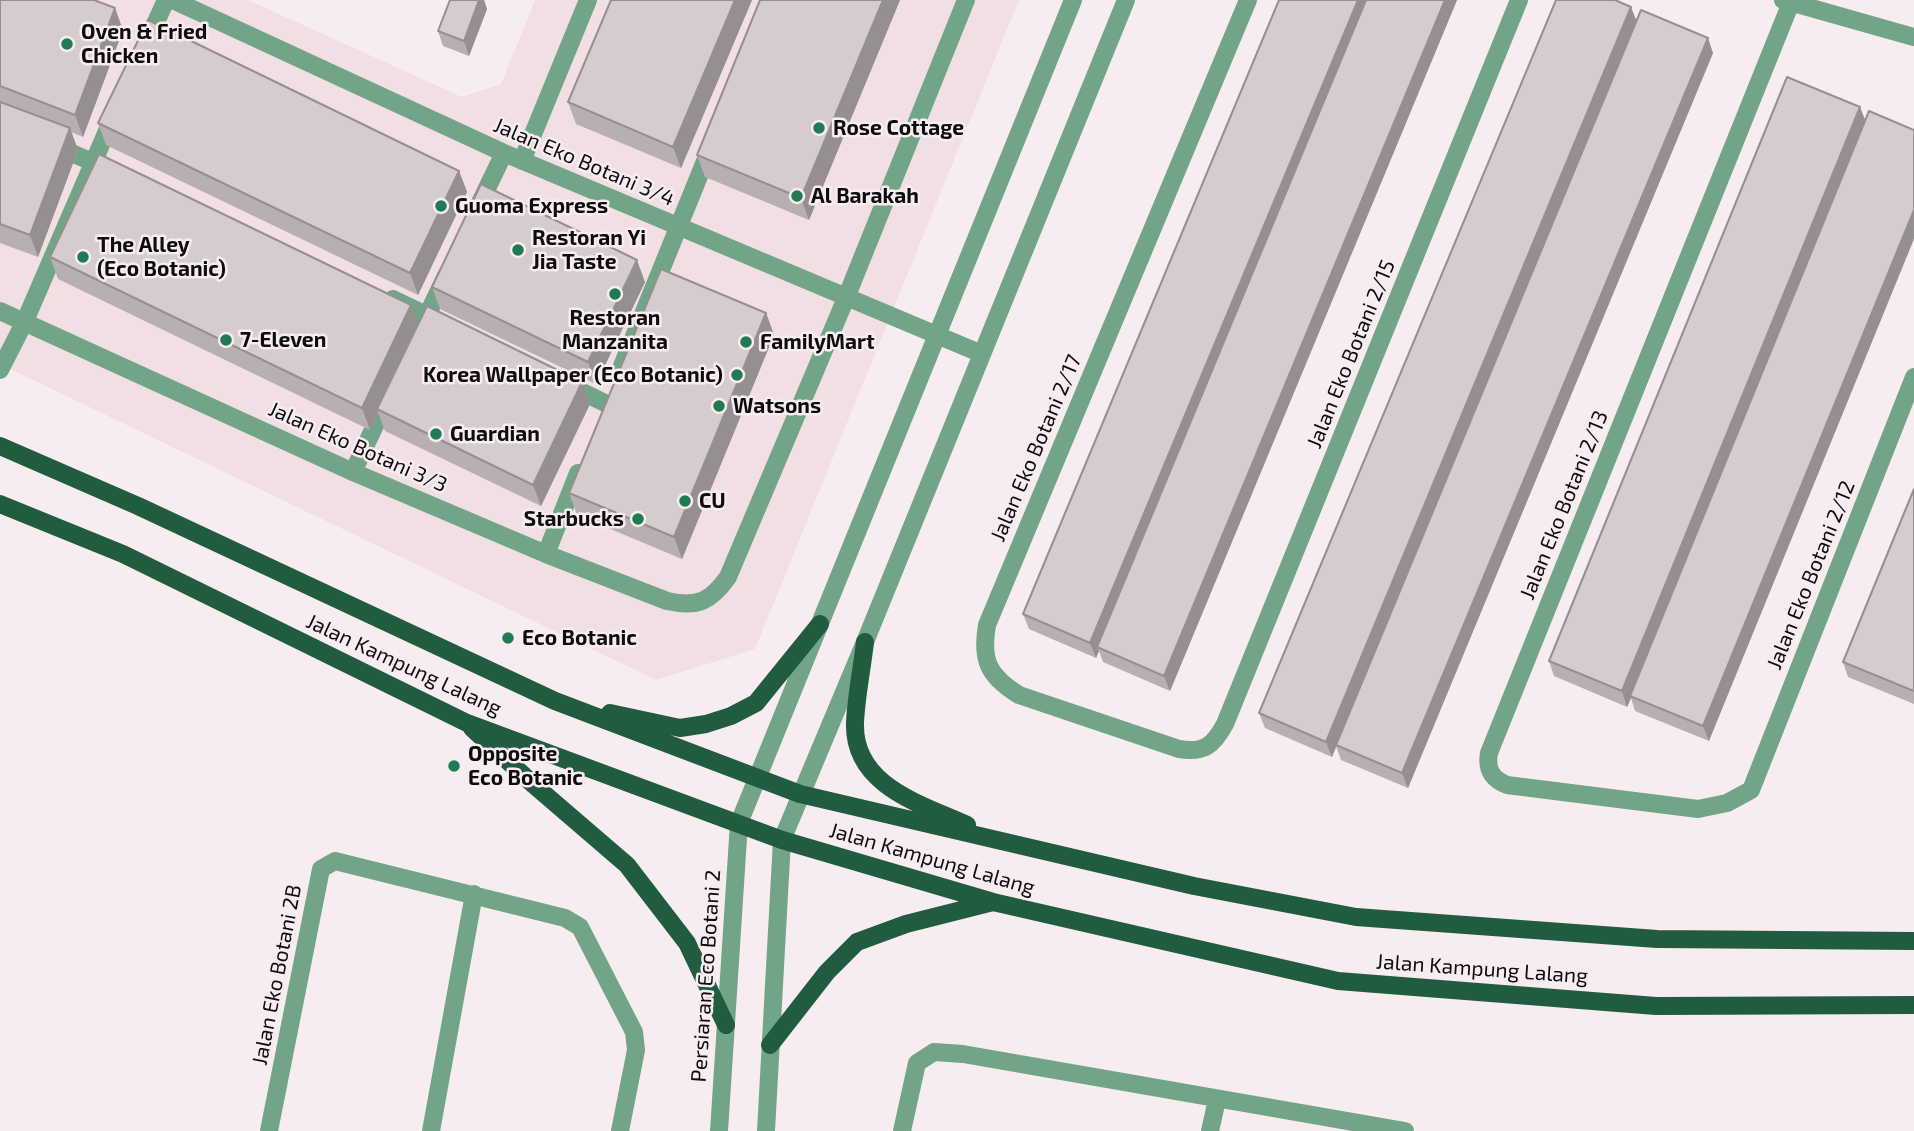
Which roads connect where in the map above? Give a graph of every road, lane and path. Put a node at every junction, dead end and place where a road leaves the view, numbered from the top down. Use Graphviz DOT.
graph roads {
  1 [pos="166,0"];
  2 [pos="173,0"];
  3 [pos="588,0"];
  4 [pos="966,0"];
  5 [pos="1073,0"];
  6 [pos="1126,0"];
  7 [pos="1248,0"];
  8 [pos="1519,0"];
  9 [pos="1788,1"];
  10 [pos="1914,37"];
  11 [pos="138,62"];
  12 [pos="121,100"];
  13 [pos="35,138"];
  14 [pos="714,138"];
  15 [pos="504,153"];
  16 [pos="522,161"];
  17 [pos="93,162"];
  18 [pos="130,179"];
  19 [pos="678,226"];
  20 [pos="468,228"];
  21 [pos="451,265"];
  22 [pos="378,293"];
  23 [pos="846,298"];
  24 [pos="0,311"];
  25 [pos="427,315"];
  26 [pos="26,321"];
  27 [pos="463,333"];
  28 [pos="937,336"];
  29 [pos="416,339"];
  30 [pos="982,355"];
  31 [pos="0,370"];
  32 [pos="547,374"];
  33 [pos="399,376"];
  34 [pos="1914,377"];
  35 [pos="0,446"];
  36 [pos="586,454"];
  37 [pos="353,472"];
  38 [pos="0,504"];
  39 [pos="546,554"];
  40 [pos="820,624"];
  41 [pos="865,642"];
  42 [pos="555,701"];
  43 [pos="467,723"];
  44 [pos="1225,724"];
  45 [pos="757,778"];
  46 [pos="1751,790"];
  47 [pos="800,794"];
  48 [pos="739,823"];
  49 [pos="782,840"];
  50 [pos="1005,842"];
  51 [pos="474,894"];
  52 [pos="993,902"];
  53 [pos="1914,941"];
  54 [pos="1914,1005"];
  55 [pos="726,1025"];
  56 [pos="770,1045"];
  57 [pos="1217,1100"];
  58 [pos="269,1131"];
  59 [pos="431,1131"];
  60 [pos="620,1131"];
  61 [pos="719,1131"];
  62 [pos="766,1131"];
  63 [pos="902,1131"];
  64 [pos="1210,1131"];
  65 [pos="1405,1131"];
  1 -- 11 [label="street"];
  2 -- 15 [label="street, Jalan Eko Botani 3/4"];
  3 -- 16 [label="street"];
  4 -- 23 [label="street"];
  5 -- 28 [label="street, Persiaran Eco Botani 2"];
  6 -- 30 [label="street"];
  7 -- 44 [label="street, Jalan Eko Botani 2/17"];
  8 -- 44 [label="street, Jalan Eko Botani 2/15"];
  9 -- 10 [label="street"];
  9 -- 46 [label="street, Jalan Eko Botani 2/13"];
  12 -- 17 [label="street"];
  13 -- 17 [label="street"];
  14 -- 19 [label="street"];
  15 -- 16 [label="street, Jalan Eko Botani 3/4"];
  15 -- 20 [label="street"];
  16 -- 19 [label="street, Jalan Eko Botani 3/4"];
  17 -- 18 [label="street"];
  17 -- 26 [label="street"];
  19 -- 23 [label="street, Jalan Eko Botani 3/4"];
  19 -- 32 [label="street"];
  21 -- 25 [label="street"];
  22 -- 25 [label="street"];
  23 -- 28 [label="street, Jalan Eko Botani 3/4"];
  23 -- 39 [label="street, Jalan Eko Botani 3/3"];
  24 -- 26 [label="street, Jalan Eko Botani 3/3"];
  25 -- 27 [label="street"];
  25 -- 29 [label="street"];
  26 -- 31 [label="street"];
  26 -- 37 [label="street, Jalan Eko Botani 3/3"];
  28 -- 30 [label="street, Jalan Eko Botani 3/4"];
  28 -- 40 [label="street, Persiaran Eco Botani 2"];
  30 -- 41 [label="street"];
  33 -- 37 [label="street"];
  34 -- 46 [label="street, Jalan Eko Botani 2/12"];
  35 -- 42 [label="main road, Jalan Kampung Lalang"];
  36 -- 39 [label="street"];
  37 -- 39 [label="street, Jalan Eko Botani 3/3"];
  38 -- 43 [label="main road, Jalan Kampung Lalang"];
  40 -- 42 [label="main road"];
  40 -- 45 [label="street, Persiaran Eco Botani 2"];
  41 -- 47 [label="street"];
  41 -- 50 [label="main road"];
  42 -- 45 [label="main road, Jalan Kampung Lalang"];
  43 -- 48 [label="main road, Jalan Kampung Lalang"];
  43 -- 55 [label="main road"];
  45 -- 47 [label="main road, Jalan Kampung Lalang"];
  45 -- 48 [label="street, Persiaran Eco Botani 2"];
  47 -- 49 [label="street"];
  47 -- 50 [label="main road, Jalan Kampung Lalang"];
  48 -- 49 [label="main road, Jalan Kampung Lalang"];
  48 -- 55 [label="street, Persiaran Eco Botani 2"];
  49 -- 52 [label="main road, Jalan Kampung Lalang"];
  49 -- 56 [label="street"];
  50 -- 53 [label="main road, Jalan Kampung Lalang"];
  51 -- 58 [label="street, Jalan Eko Botani 2B"];
  51 -- 59 [label="street"];
  51 -- 60 [label="street, Jalan Eko Botani 2B"];
  52 -- 54 [label="main road, Jalan Kampung Lalang"];
  52 -- 56 [label="main road"];
  55 -- 61 [label="street, Persiaran Eco Botani 2"];
  56 -- 62 [label="street"];
  57 -- 63 [label="street"];
  57 -- 64 [label="street"];
  57 -- 65 [label="street"];
}
